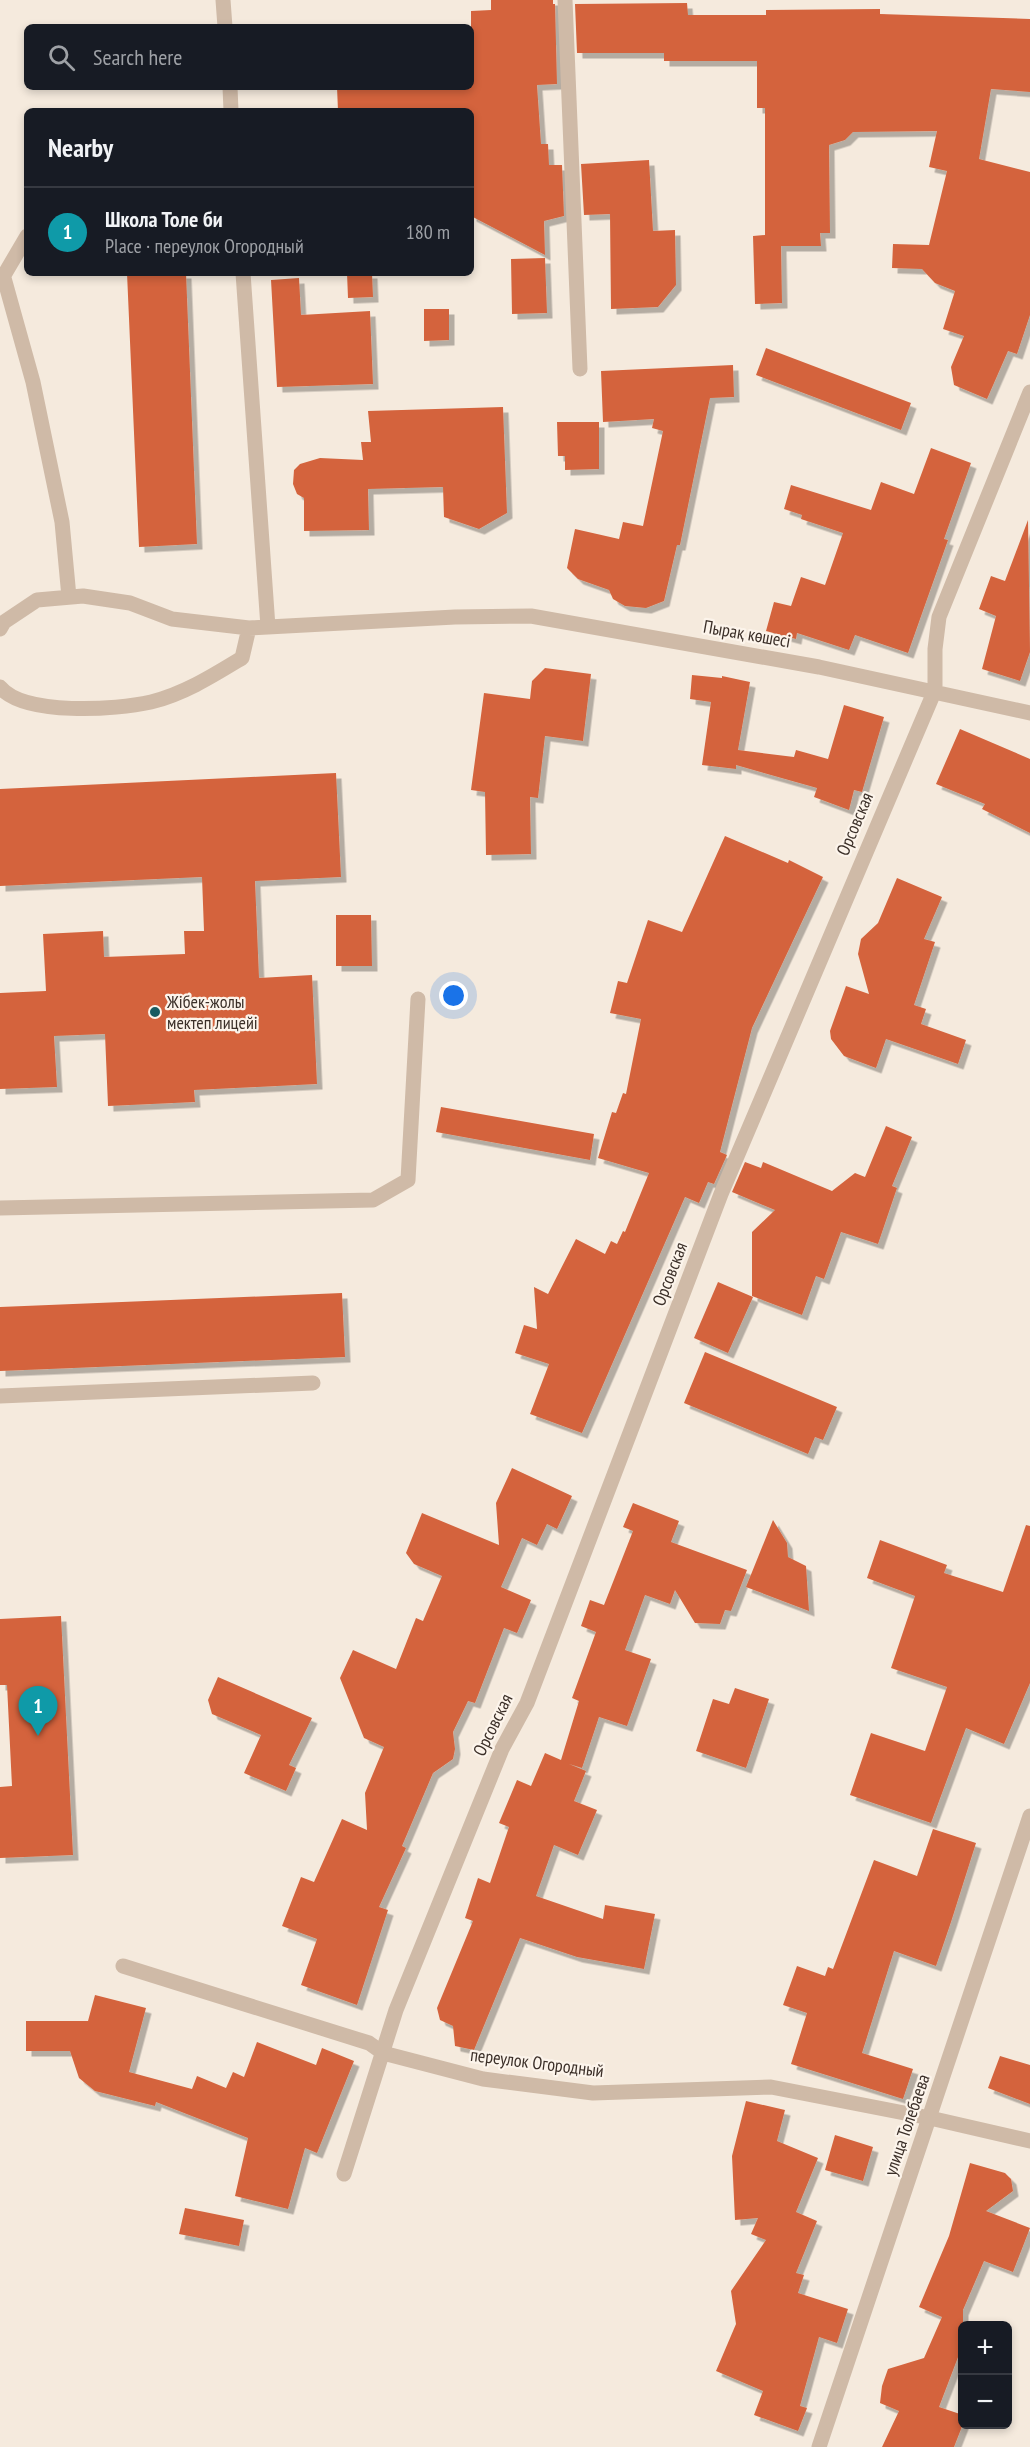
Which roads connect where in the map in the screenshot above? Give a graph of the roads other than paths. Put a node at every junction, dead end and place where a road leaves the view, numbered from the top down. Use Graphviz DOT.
graph roads {
  1 [pos="223,0"];
  2 [pos="565,0"];
  3 [pos="225,24"];
  4 [pos="230,90"];
  5 [pos="231,108"];
  6 [pos="24,242"];
  7 [pos="243,276"];
  8 [pos="2,280"];
  9 [pos="580,369"];
  10 [pos="1030,392"];
  11 [pos="69,597"];
  12 [pos="268,627"];
  13 [pos="249,628"];
  14 [pos="0,629"];
  15 [pos="0,687"];
  16 [pos="935,690"];
  17 [pos="1030,713"];
  18 [pos="418,999"];
  19 [pos="0,1208"];
  20 [pos="313,1383"];
  21 [pos="0,1396"];
  22 [pos="1030,1816"];
  23 [pos="123,1966"];
  24 [pos="383,2053"];
  25 [pos="930,2118"];
  26 [pos="1030,2141"];
  27 [pos="344,2174"];
  28 [pos="819,2447"];
  1 -- 3 [label="street"];
  2 -- 9 [label="street"];
  4 -- 5 [label="street"];
  6 -- 8 [label="street"];
  7 -- 12 [label="street"];
  8 -- 11 [label="street"];
  10 -- 16 [label="street, Орсовская"];
  11 -- 13 [label="street, Пырақ көшесі"];
  11 -- 14 [label="street, Пырақ көшесі"];
  12 -- 13 [label="street, Пырақ көшесі"];
  12 -- 16 [label="street, Пырақ көшесі"];
  13 -- 15 [label="street"];
  16 -- 17 [label="street, Пырақ көшесі"];
  16 -- 24 [label="street, Орсовская"];
  18 -- 19 [label="street"];
  20 -- 21 [label="street"];
  22 -- 25 [label="street, улица Толебаева"];
  23 -- 24 [label="street, переулок Огородный"];
  24 -- 25 [label="street, переулок Огородный"];
  24 -- 27 [label="street, Орсовская"];
  25 -- 26 [label="street, переулок Огородный"];
  25 -- 28 [label="street, улица Толебаева"];
}
